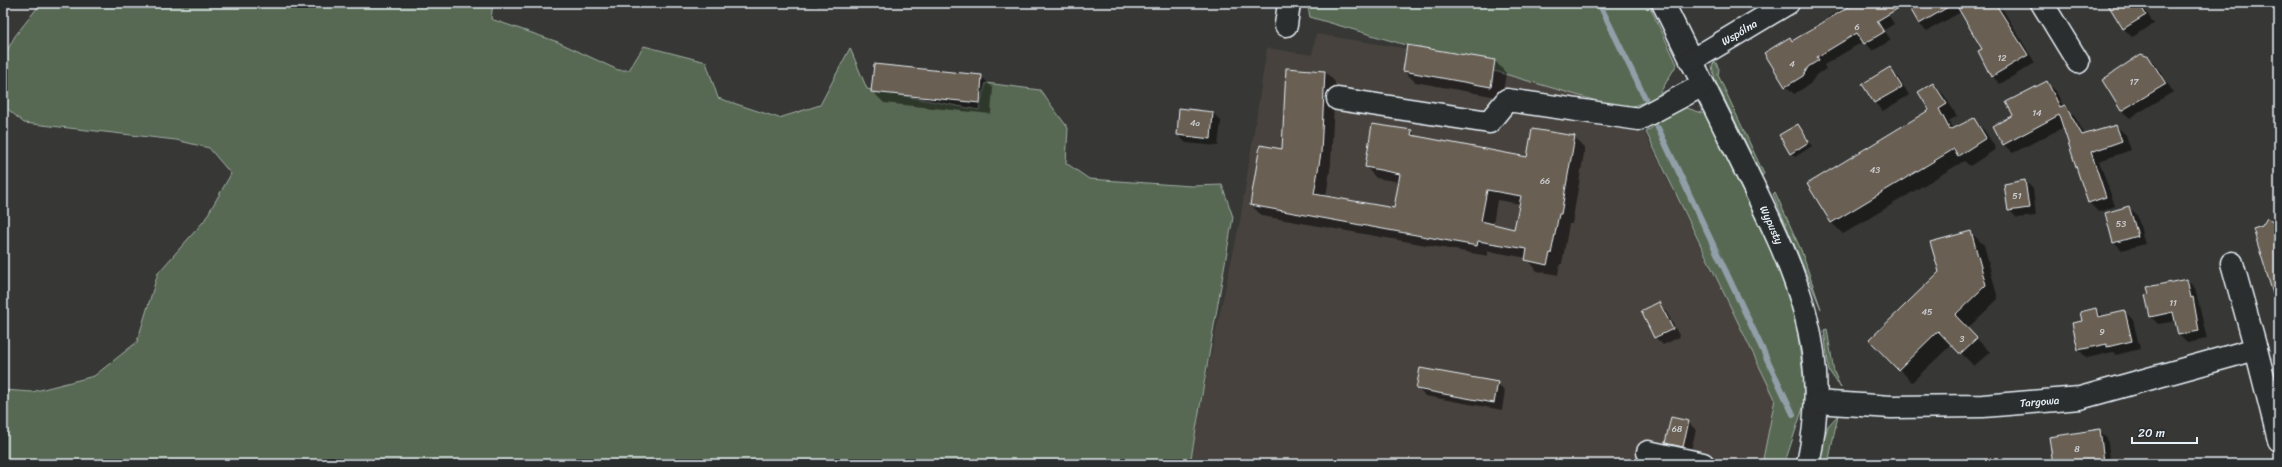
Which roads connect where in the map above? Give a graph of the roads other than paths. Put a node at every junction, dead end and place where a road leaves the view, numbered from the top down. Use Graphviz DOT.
graph roads {
  1 [pos="1289,3"];
  2 [pos="1663,3"];
  3 [pos="1788,3"];
  4 [pos="2042,3"];
  5 [pos="1286,25"];
  6 [pos="1691,61"];
  7 [pos="2078,62"];
  8 [pos="1703,85"];
  9 [pos="1338,99"];
  10 [pos="2232,263"];
  11 [pos="2256,349"];
  12 [pos="1816,402"];
  13 [pos="2279,440"];
  14 [pos="1648,452"];
  15 [pos="1703,464"];
  16 [pos="1808,464"];
  1 -- 5 [label="street"];
  2 -- 6 [label="street, Wypusty"];
  3 -- 6 [label="street, Wspólna"];
  4 -- 7 [label="street"];
  6 -- 8 [label="street, Wypusty"];
  8 -- 9 [label="street"];
  8 -- 12 [label="street, Wypusty"];
  10 -- 11 [label="street"];
  11 -- 12 [label="street, Targowa"];
  11 -- 13 [label="street"];
  12 -- 16 [label="street, Wypusty"];
  14 -- 15 [label="street"];
}
